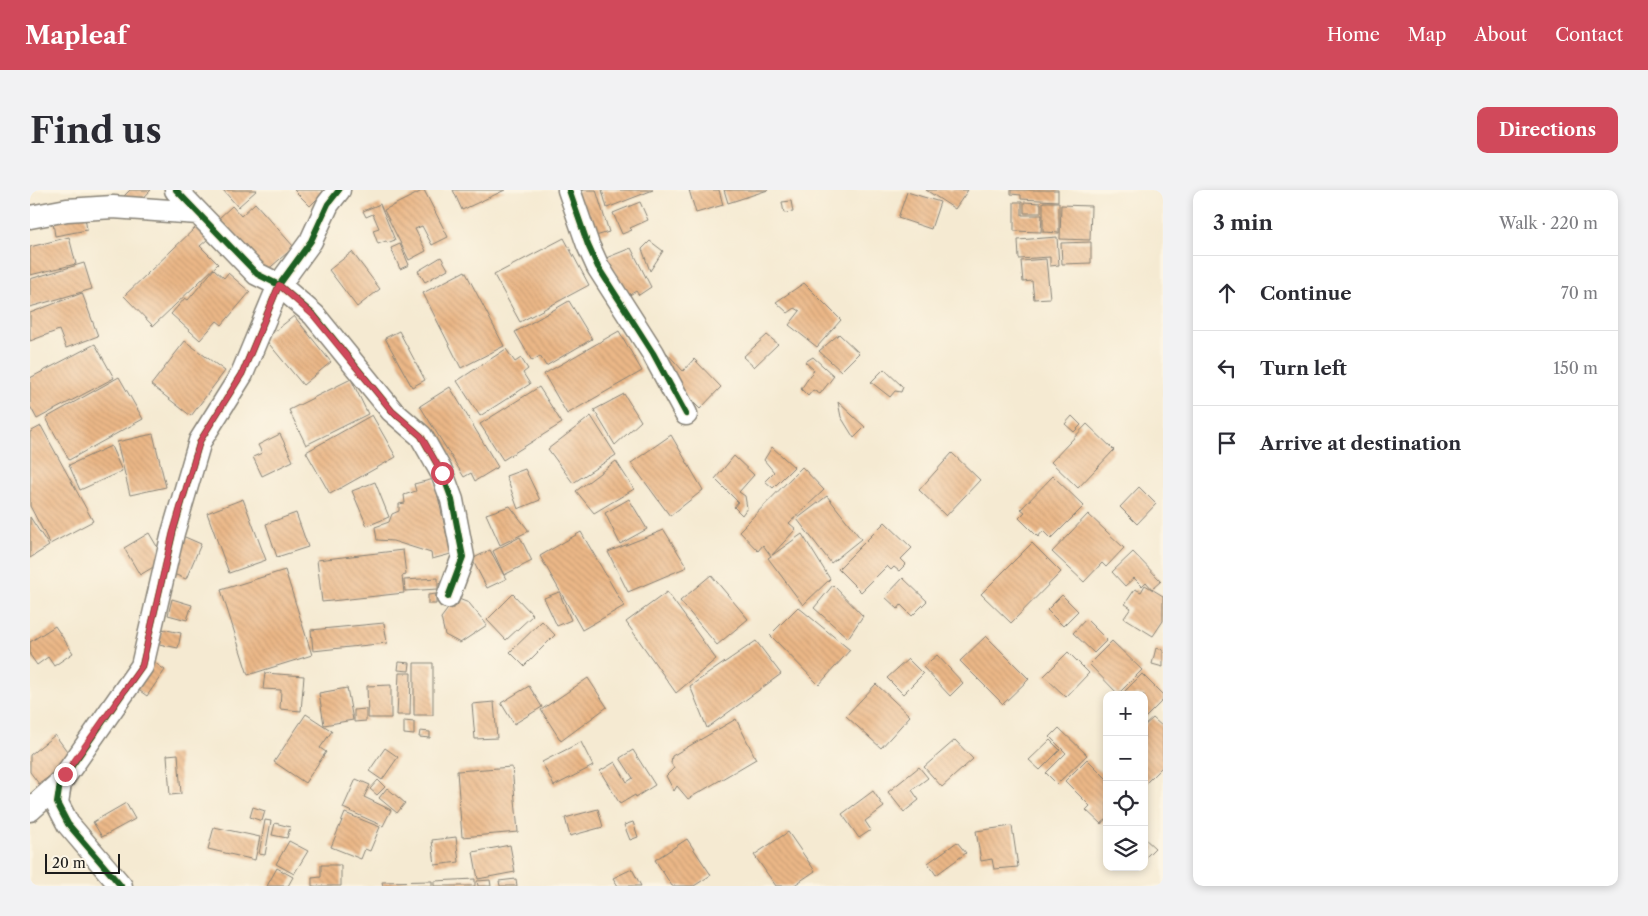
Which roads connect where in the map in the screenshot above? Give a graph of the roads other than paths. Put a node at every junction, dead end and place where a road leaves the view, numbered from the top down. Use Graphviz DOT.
graph roads {
  1 [pos="176,190"];
  2 [pos="339,190"];
  3 [pos="569,190"];
  4 [pos="198,213"];
  5 [pos="30,217"];
  6 [pos="279,285"];
  7 [pos="686,414"];
  8 [pos="448,597"];
  9 [pos="60,783"];
  10 [pos="30,810"];
  11 [pos="122,886"];
  1 -- 4 [label="street"];
  2 -- 6 [label="street"];
  3 -- 7 [label="street"];
  4 -- 5 [label="street"];
  4 -- 6 [label="street"];
  6 -- 8 [label="street"];
  6 -- 9 [label="street"];
  9 -- 10 [label="street"];
  9 -- 11 [label="street"];
}
